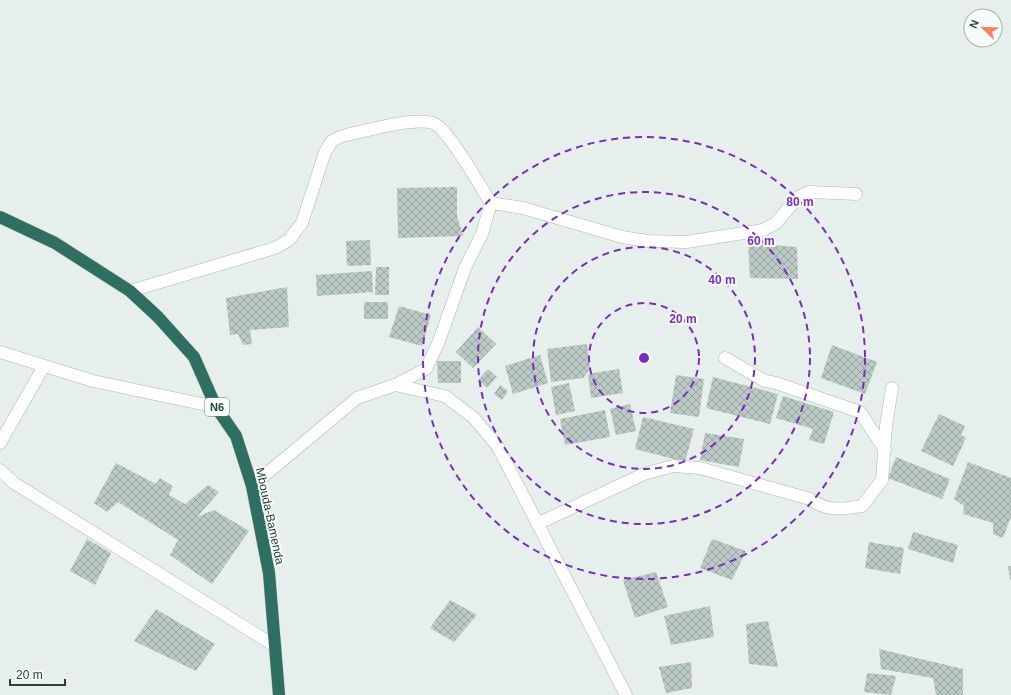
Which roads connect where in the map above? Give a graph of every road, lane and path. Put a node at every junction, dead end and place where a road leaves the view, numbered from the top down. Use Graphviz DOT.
graph roads {
  1 [pos="856,194"];
  2 [pos="491,203"];
  3 [pos="0,217"];
  4 [pos="130,291"];
  5 [pos="0,352"];
  6 [pos="725,358"];
  7 [pos="44,366"];
  8 [pos="395,384"];
  9 [pos="892,388"];
  10 [pos="216,407"];
  11 [pos="0,443"];
  12 [pos="885,450"];
  13 [pos="0,470"];
  14 [pos="252,486"];
  15 [pos="537,524"];
  16 [pos="274,646"];
  17 [pos="279,695"];
  18 [pos="626,695"];
  1 -- 2 [label="street"];
  2 -- 4 [label="street"];
  2 -- 8 [label="street"];
  3 -- 4 [label="highway, Mbouda-Bamenda / N6"];
  4 -- 10 [label="highway, Mbouda-Bamenda / N6"];
  5 -- 7 [label="street"];
  6 -- 12 [label="street"];
  7 -- 10 [label="street"];
  7 -- 11 [label="street"];
  8 -- 14 [label="street"];
  8 -- 15 [label="street"];
  9 -- 12 [label="street"];
  10 -- 14 [label="highway, Mbouda-Bamenda / N6"];
  12 -- 15 [label="street"];
  13 -- 16 [label="street"];
  14 -- 16 [label="highway, Mbouda-Bamenda / N6"];
  15 -- 18 [label="street"];
  16 -- 17 [label="highway, Mbouda-Bamenda / N6"];
}
